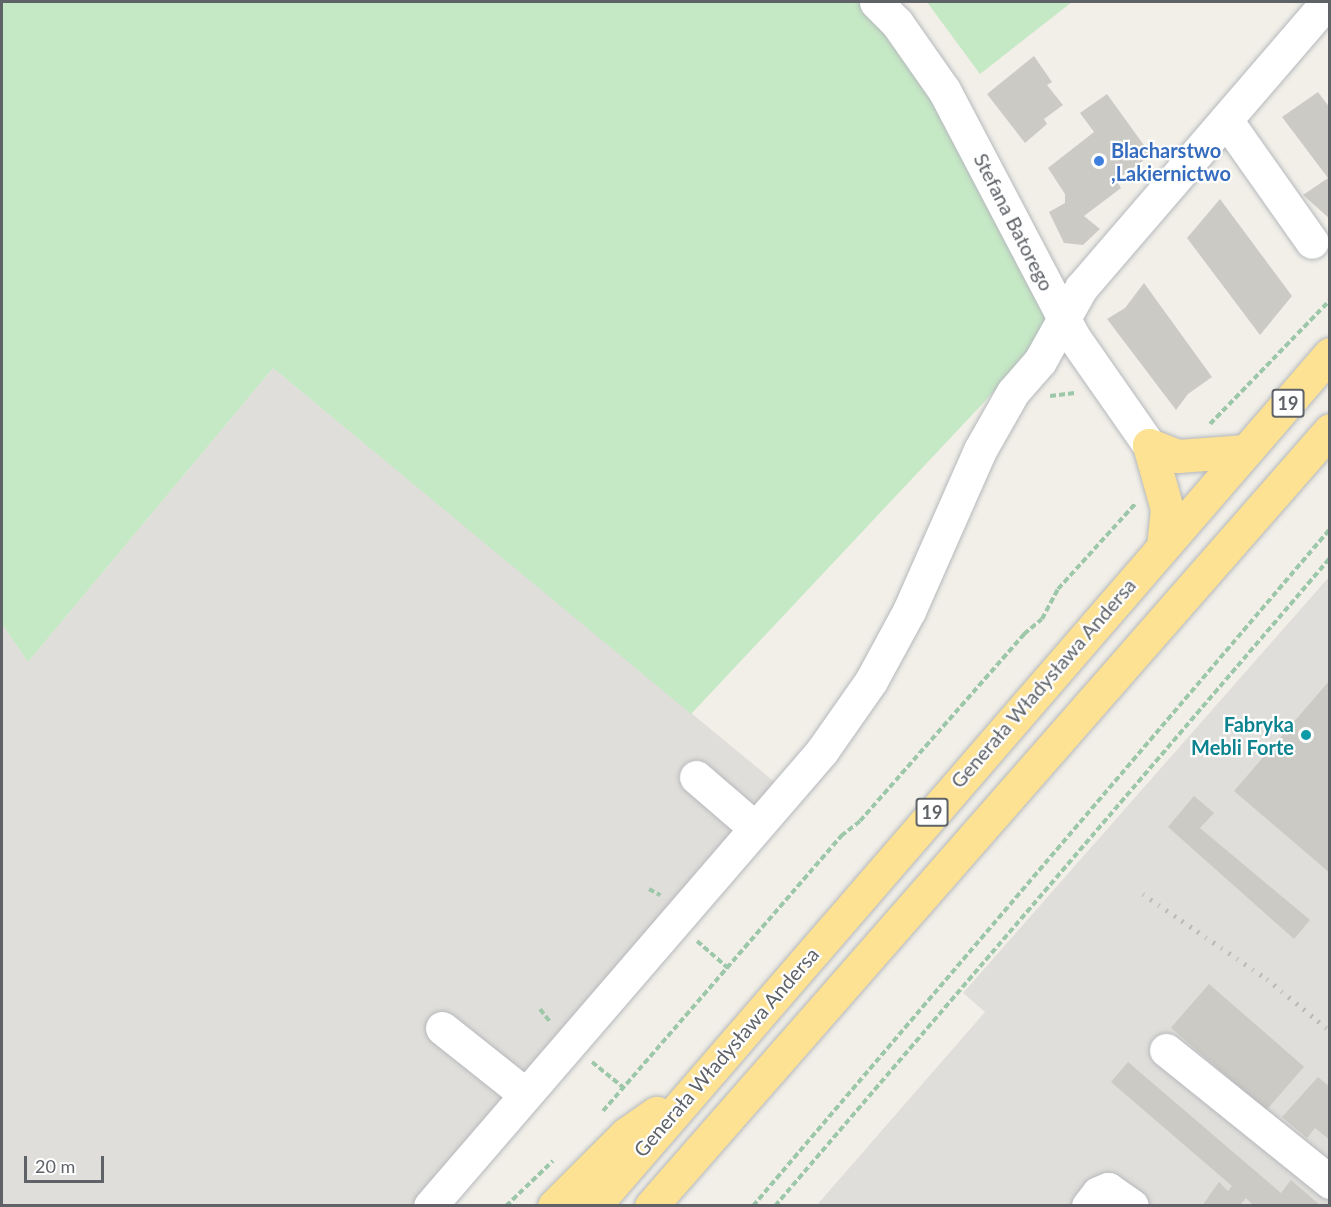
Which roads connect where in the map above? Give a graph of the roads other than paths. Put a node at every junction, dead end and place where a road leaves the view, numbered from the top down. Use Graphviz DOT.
graph roads {
  1 [pos="876,2"];
  2 [pos="1327,2"];
  3 [pos="1226,120"];
  4 [pos="1312,242"];
  5 [pos="1064,317"];
  6 [pos="1329,354"];
  7 [pos="1329,430"];
  8 [pos="1149,445"];
  9 [pos="1246,451"];
  10 [pos="1163,545"];
  11 [pos="696,777"];
  12 [pos="754,827"];
  13 [pos="442,1028"];
  14 [pos="1166,1050"];
  15 [pos="702,1081"];
  16 [pos="525,1094"];
  17 [pos="729,1115"];
  18 [pos="1329,1182"];
  19 [pos="430,1206"];
  20 [pos="554,1206"];
  21 [pos="594,1206"];
  22 [pos="651,1206"];
  23 [pos="676,1206"];
  24 [pos="1088,1206"];
  25 [pos="1132,1206"];
  1 -- 5 [label="street, Stefana Batorego"];
  2 -- 3 [label="street"];
  3 -- 4 [label="street"];
  3 -- 5 [label="street"];
  5 -- 8 [label="street, Stefana Batorego"];
  5 -- 12 [label="street"];
  6 -- 9 [label="highway, Generała Władysława Andersa / 19"];
  7 -- 17 [label="highway, 19"];
  8 -- 9 [label="highway"];
  8 -- 10 [label="highway"];
  9 -- 10 [label="highway, Generała Władysława Andersa / 19"];
  10 -- 15 [label="highway, Generała Władysława Andersa / 19"];
  11 -- 12 [label="street"];
  12 -- 16 [label="street"];
  13 -- 16 [label="street"];
  14 -- 18 [label="street"];
  15 -- 20 [label="highway"];
  15 -- 21 [label="highway, Generała Władysława Andersa / 19"];
  16 -- 19 [label="street"];
  17 -- 22 [label="highway, 19"];
  17 -- 23 [label="highway"];
  24 -- 25 [label="street"];
}
